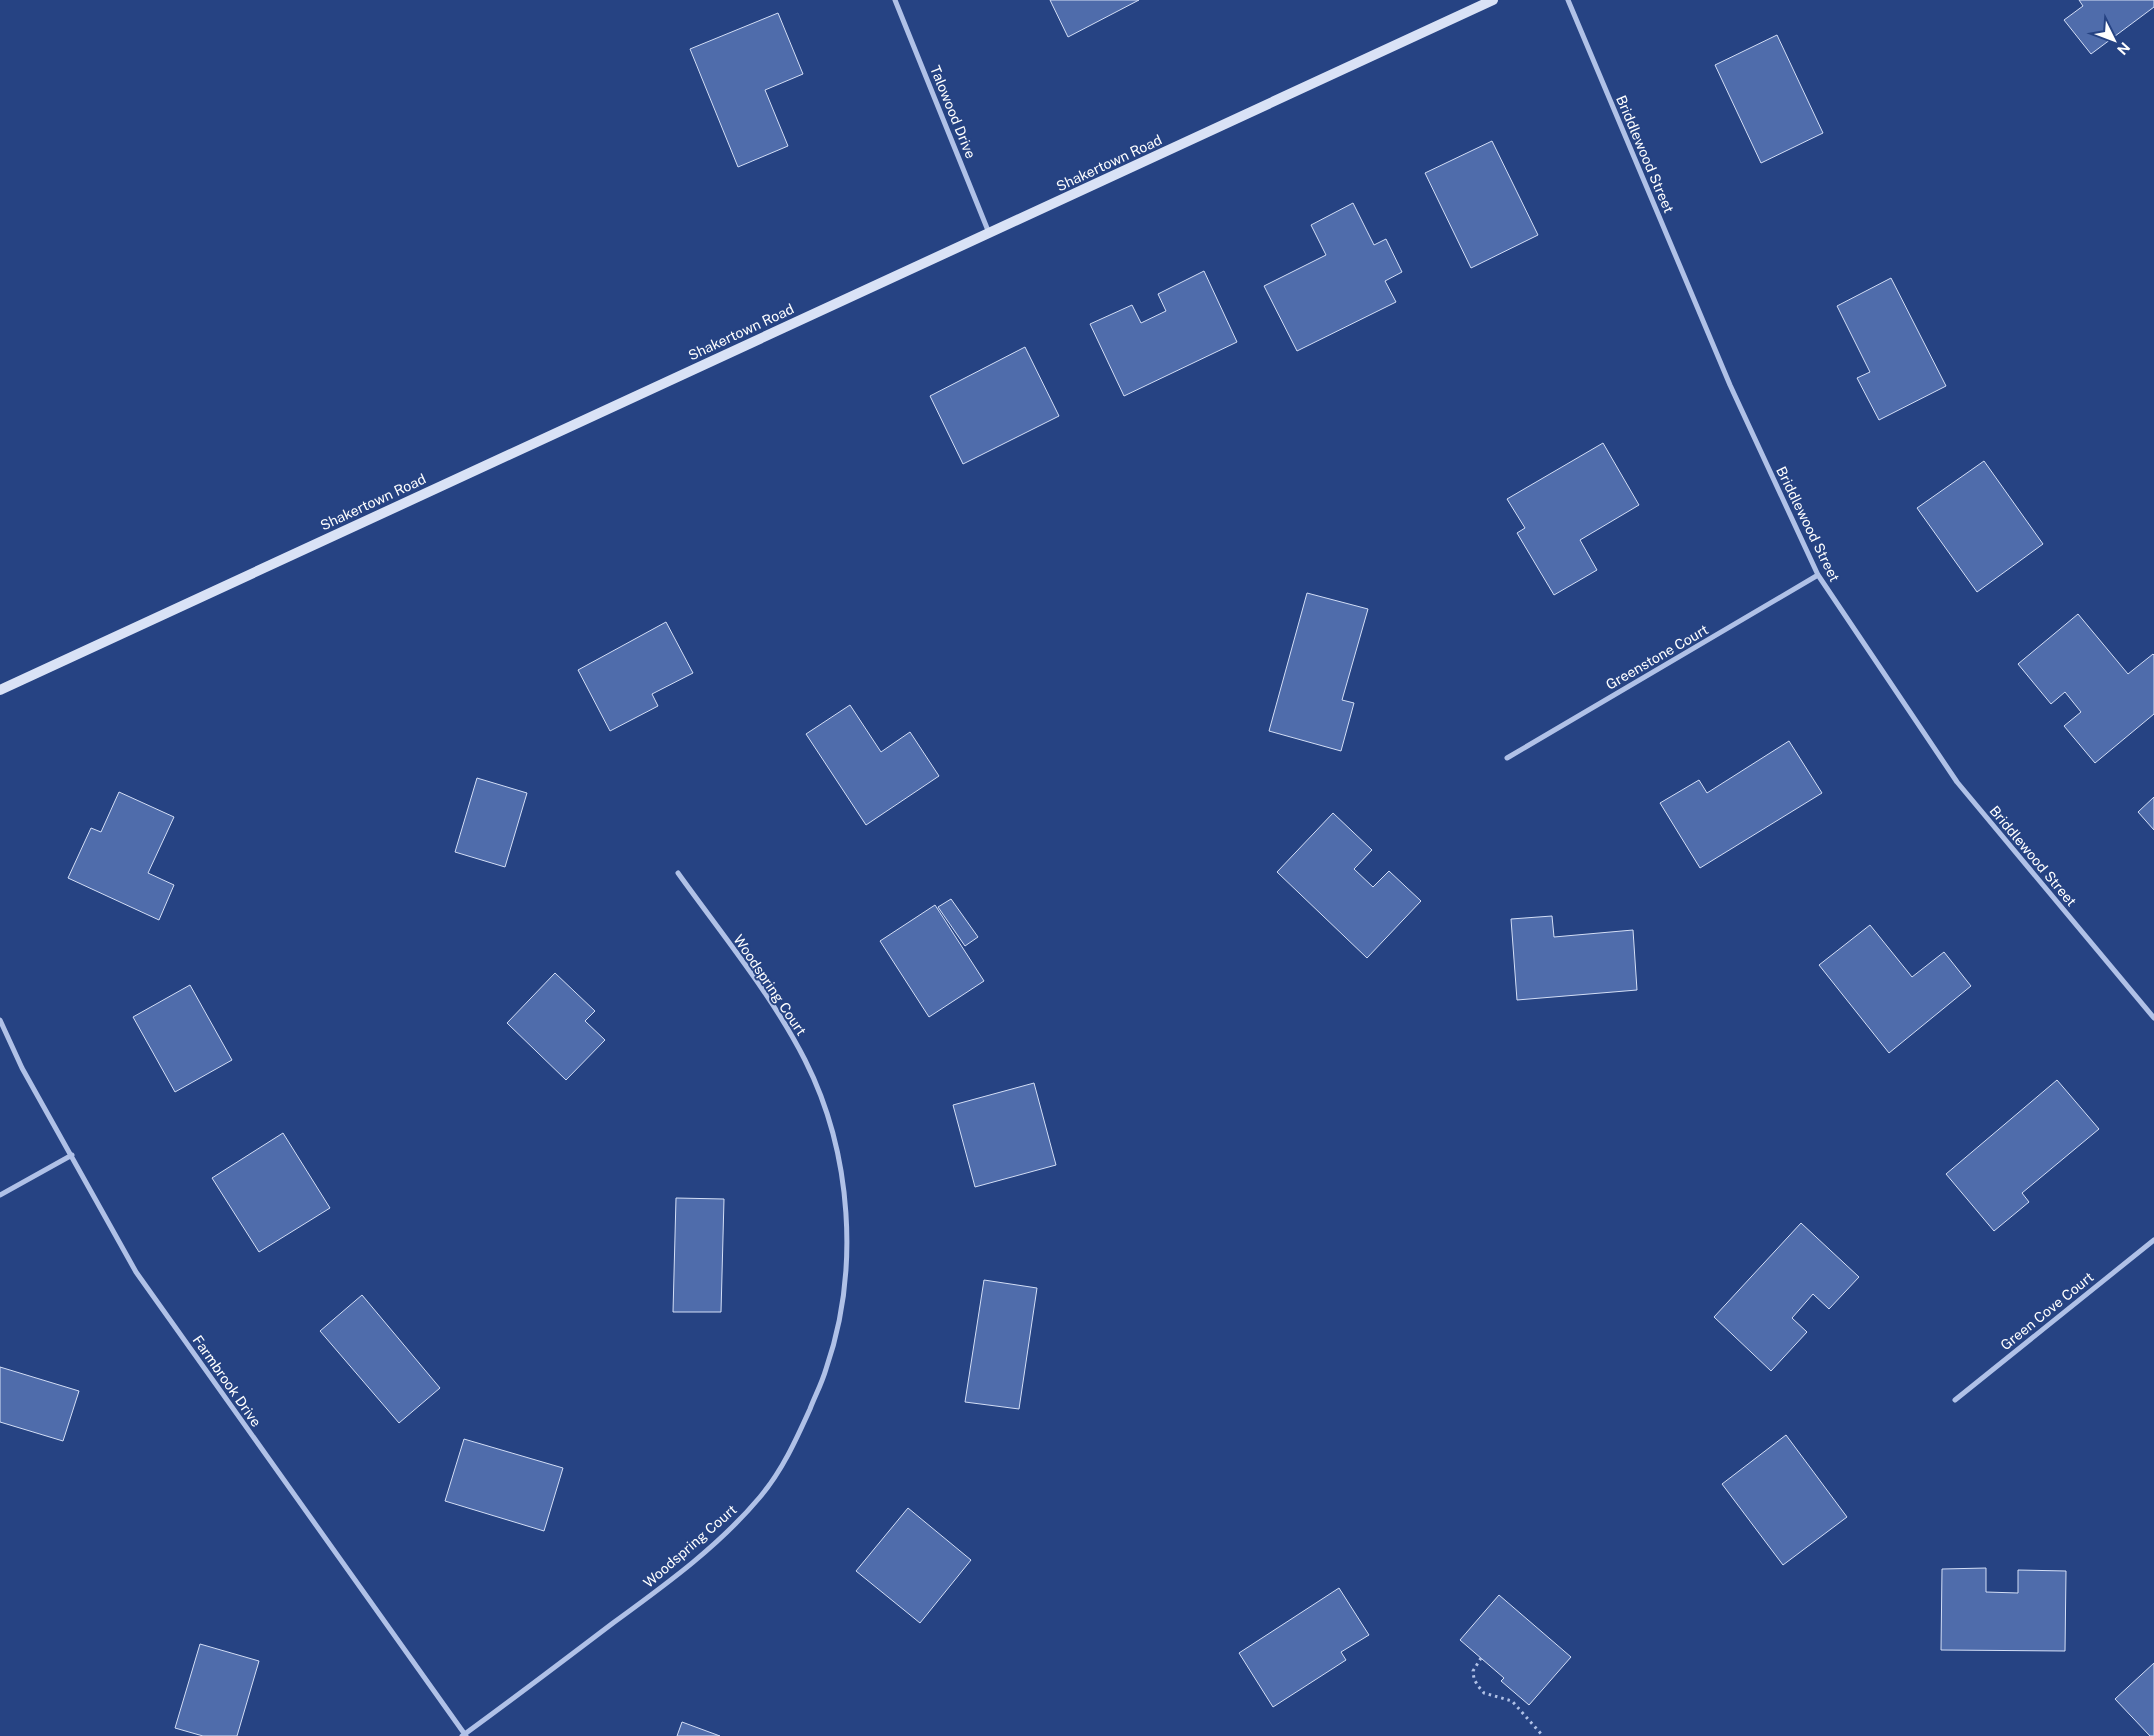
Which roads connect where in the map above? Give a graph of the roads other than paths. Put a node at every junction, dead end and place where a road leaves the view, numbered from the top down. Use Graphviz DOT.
graph roads {
  1 [pos="895,0"];
  2 [pos="1493,0"];
  3 [pos="1568,0"];
  4 [pos="989,233"];
  5 [pos="1818,575"];
  6 [pos="0,690"];
  7 [pos="1507,758"];
  8 [pos="678,874"];
  9 [pos="2154,1018"];
  10 [pos="0,1020"];
  11 [pos="72,1156"];
  12 [pos="0,1194"];
  13 [pos="2154,1240"];
  14 [pos="1954,1400"];
  15 [pos="464,1735"];
  1 -- 4 [label="street, Talowood Drive"];
  2 -- 4 [label="street, Shakertown Road"];
  3 -- 5 [label="street, Briddlewood Street"];
  4 -- 6 [label="street, Shakertown Road"];
  5 -- 7 [label="street, Greenstone Court"];
  5 -- 9 [label="street, Briddlewood Street"];
  8 -- 15 [label="street, Woodspring Court"];
  10 -- 11 [label="street, Farmbrook Drive"];
  11 -- 12 [label="street"];
  11 -- 15 [label="street, Farmbrook Drive"];
  13 -- 14 [label="street, Green Cove Court"];
}
